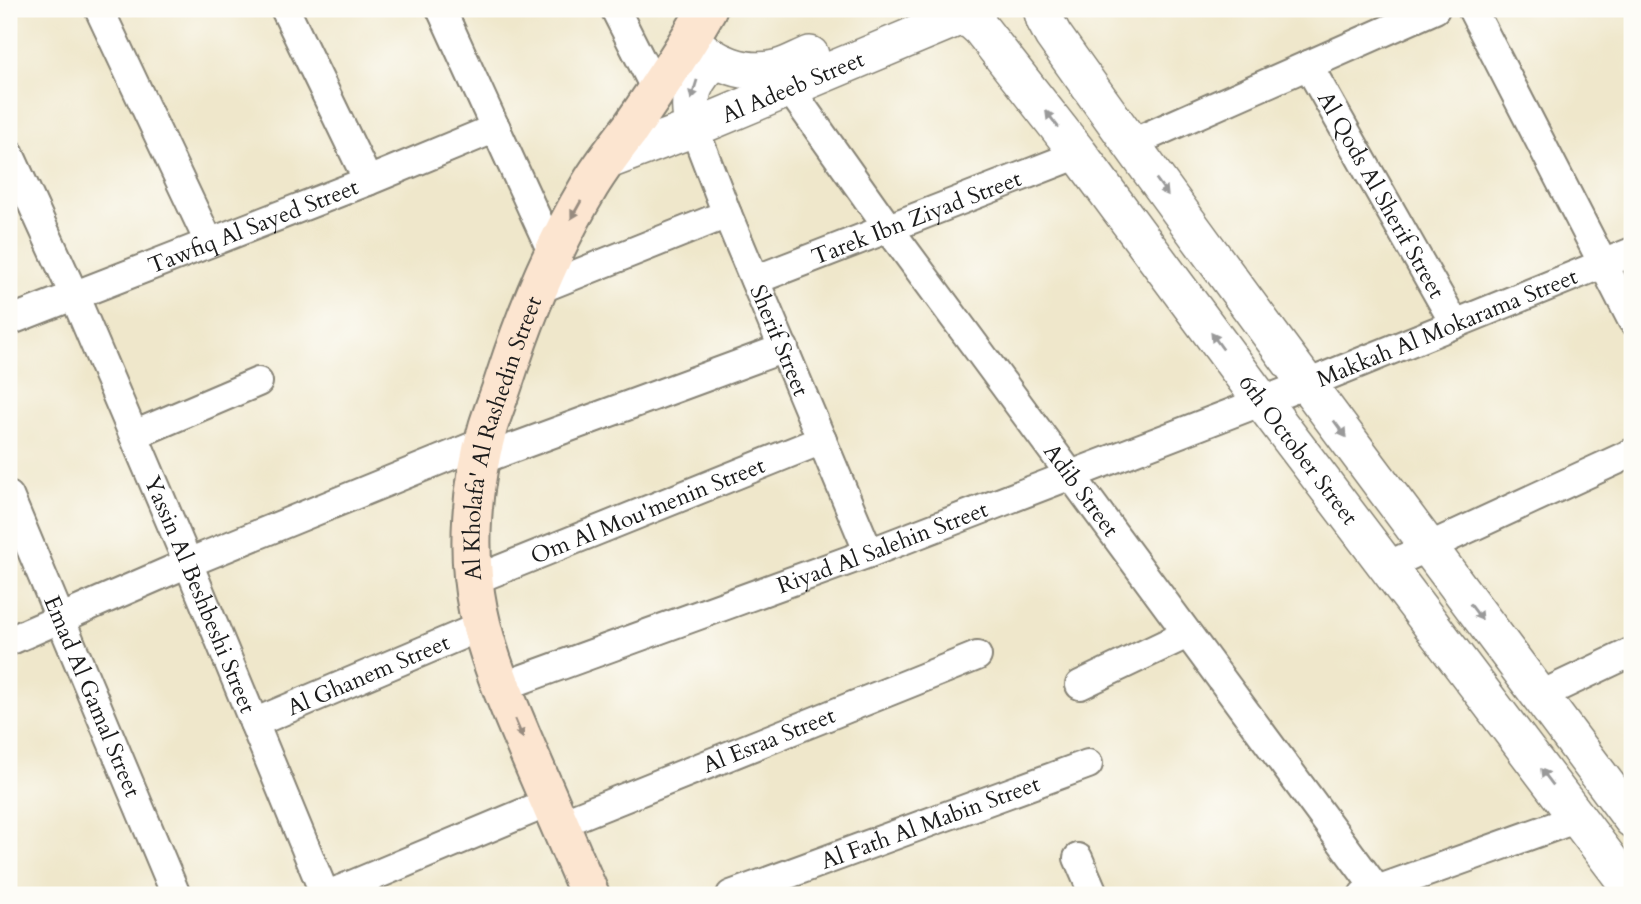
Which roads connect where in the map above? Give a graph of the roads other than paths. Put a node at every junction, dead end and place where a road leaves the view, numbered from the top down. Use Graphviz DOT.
graph roads {
  1 [pos="99,9"];
  2 [pos="285,9"];
  3 [pos="441,9"];
  4 [pos="615,9"];
  5 [pos="920,9"];
  6 [pos="1042,9"];
  7 [pos="1435,9"];
  8 [pos="1472,9"];
  9 [pos="968,13"];
  10 [pos="704,36"];
  11 [pos="1308,65"];
  12 [pos="789,88"];
  13 [pos="656,90"];
  14 [pos="496,128"];
  15 [pos="694,128"];
  16 [pos="1130,144"];
  17 [pos="9,153"];
  18 [pos="1079,154"];
  19 [pos="606,161"];
  20 [pos="368,181"];
  21 [pos="727,214"];
  22 [pos="889,229"];
  23 [pos="209,243"];
  24 [pos="1632,252"];
  25 [pos="553,254"];
  26 [pos="1603,265"];
  27 [pos="755,280"];
  28 [pos="537,290"];
  29 [pos="74,295"];
  30 [pos="1632,320"];
  31 [pos="9,321"];
  32 [pos="1455,324"];
  33 [pos="784,348"];
  34 [pos="258,382"];
  35 [pos="1307,384"];
  36 [pos="1261,400"];
  37 [pos="134,435"];
  38 [pos="822,440"];
  39 [pos="482,451"];
  40 [pos="1632,453"];
  41 [pos="1071,474"];
  42 [pos="9,496"];
  43 [pos="1428,547"];
  44 [pos="869,553"];
  45 [pos="188,563"];
  46 [pos="1387,566"];
  47 [pos="474,580"];
  48 [pos="60,619"];
  49 [pos="482,626"];
  50 [pos="1187,634"];
  51 [pos="9,641"];
  52 [pos="1632,652"];
  53 [pos="977,656"];
  54 [pos="1080,685"];
  55 [pos="501,687"];
  56 [pos="1539,696"];
  57 [pos="254,723"];
  58 [pos="1088,764"];
  59 [pos="554,813"];
  60 [pos="1578,818"];
  61 [pos="1632,819"];
  62 [pos="1078,858"];
  63 [pos="1632,890"];
  64 [pos="1370,893"];
  65 [pos="176,895"];
  66 [pos="326,895"];
  67 [pos="590,895"];
  68 [pos="731,895"];
  69 [pos="1094,895"];
  1 -- 23 [label="street"];
  2 -- 20 [label="street"];
  3 -- 14 [label="street"];
  4 -- 13 [label="street"];
  5 -- 10 [label="street, Al Adeeb Street"];
  6 -- 16 [label="street, 6th October Street"];
  7 -- 11 [label="street"];
  8 -- 26 [label="street"];
  9 -- 12 [label="street, Al Adeeb Street"];
  18 -- 9 [label="street, 6th October Street, one-way"];
  10 -- 13 [label="main road, Al Kholafa' Al Rashedin Street"];
  10 -- 15 [label="street, one-way"];
  11 -- 16 [label="street"];
  11 -- 32 [label="street, Al Qods Al Sherif Street"];
  12 -- 15 [label="street, Al Adeeb Street"];
  12 -- 22 [label="street, Adib Street"];
  13 -- 19 [label="main road, Al Kholafa' Al Rashedin Street"];
  14 -- 20 [label="street, Tawfiq Al Sayed Street"];
  14 -- 25 [label="street"];
  15 -- 19 [label="street, Al Adeeb Street"];
  15 -- 21 [label="street, Sherif Street"];
  16 -- 35 [label="street, 6th October Street, one-way"];
  17 -- 29 [label="street, Yassin Al Beshbeshi Street"];
  18 -- 22 [label="street, Tarek Ibn Ziyad Street"];
  36 -- 18 [label="street, 6th October Street, one-way"];
  19 -- 25 [label="main road, Al Kholafa' Al Rashedin Street, one-way"];
  20 -- 23 [label="street, Tawfiq Al Sayed Street"];
  21 -- 27 [label="street, Sherif Street"];
  21 -- 28 [label="street"];
  22 -- 27 [label="street, Tarek Ibn Ziyad Street"];
  22 -- 41 [label="street, Adib Street"];
  23 -- 29 [label="street, Tawfiq Al Sayed Street"];
  24 -- 26 [label="street, Makkah Al Mokarama Street"];
  25 -- 28 [label="main road, Al Kholafa' Al Rashedin Street"];
  26 -- 30 [label="street"];
  26 -- 32 [label="street, Makkah Al Mokarama Street"];
  27 -- 33 [label="street, Sherif Street"];
  28 -- 39 [label="main road, Al Kholafa' Al Rashedin Street"];
  29 -- 31 [label="street, Tawfiq Al Sayed Street"];
  29 -- 37 [label="street, Yassin Al Beshbeshi Street"];
  32 -- 35 [label="street, Makkah Al Mokarama Street"];
  33 -- 38 [label="street, Sherif Street"];
  33 -- 39 [label="street"];
  34 -- 37 [label="street"];
  35 -- 36 [label="street, Makkah Al Mokarama Street"];
  35 -- 43 [label="street, 6th October Street, one-way"];
  36 -- 41 [label="street, Riyad Al Salehin Street"];
  36 -- 46 [label="street, 6th October Street"];
  37 -- 45 [label="street, Yassin Al Beshbeshi Street"];
  38 -- 44 [label="street, Sherif Street"];
  38 -- 47 [label="street, Om Al Mou'menin Street"];
  39 -- 45 [label="street"];
  39 -- 47 [label="main road, Al Kholafa' Al Rashedin Street"];
  40 -- 43 [label="street"];
  41 -- 44 [label="street, Riyad Al Salehin Street"];
  41 -- 50 [label="street, Adib Street"];
  42 -- 48 [label="street, Emad Al Gamal Street"];
  43 -- 46 [label="street"];
  43 -- 56 [label="street, 6th October Street, one-way"];
  44 -- 55 [label="street, Riyad Al Salehin Street"];
  45 -- 48 [label="street"];
  45 -- 57 [label="street, Yassin Al Beshbeshi Street"];
  60 -- 46 [label="street, 6th October Street, one-way"];
  47 -- 49 [label="main road, Al Kholafa' Al Rashedin Street"];
  48 -- 51 [label="street"];
  48 -- 65 [label="street, Emad Al Gamal Street"];
  49 -- 55 [label="main road, Al Kholafa' Al Rashedin Street"];
  49 -- 57 [label="street, Al Ghanem Street"];
  50 -- 54 [label="street"];
  50 -- 64 [label="street, Adib Street"];
  52 -- 56 [label="street"];
  53 -- 59 [label="street, Al Esraa Street"];
  55 -- 59 [label="main road, Al Kholafa' Al Rashedin Street, one-way"];
  56 -- 61 [label="street, 6th October Street"];
  57 -- 66 [label="street, Yassin Al Beshbeshi Street"];
  58 -- 68 [label="street, Al Fath Al Mabin Street"];
  59 -- 66 [label="street, Al Esraa Street"];
  59 -- 67 [label="main road, Al Kholafa' Al Rashedin Street"];
  60 -- 63 [label="street, 6th October Street"];
  60 -- 64 [label="street"];
  62 -- 69 [label="street"];
}
